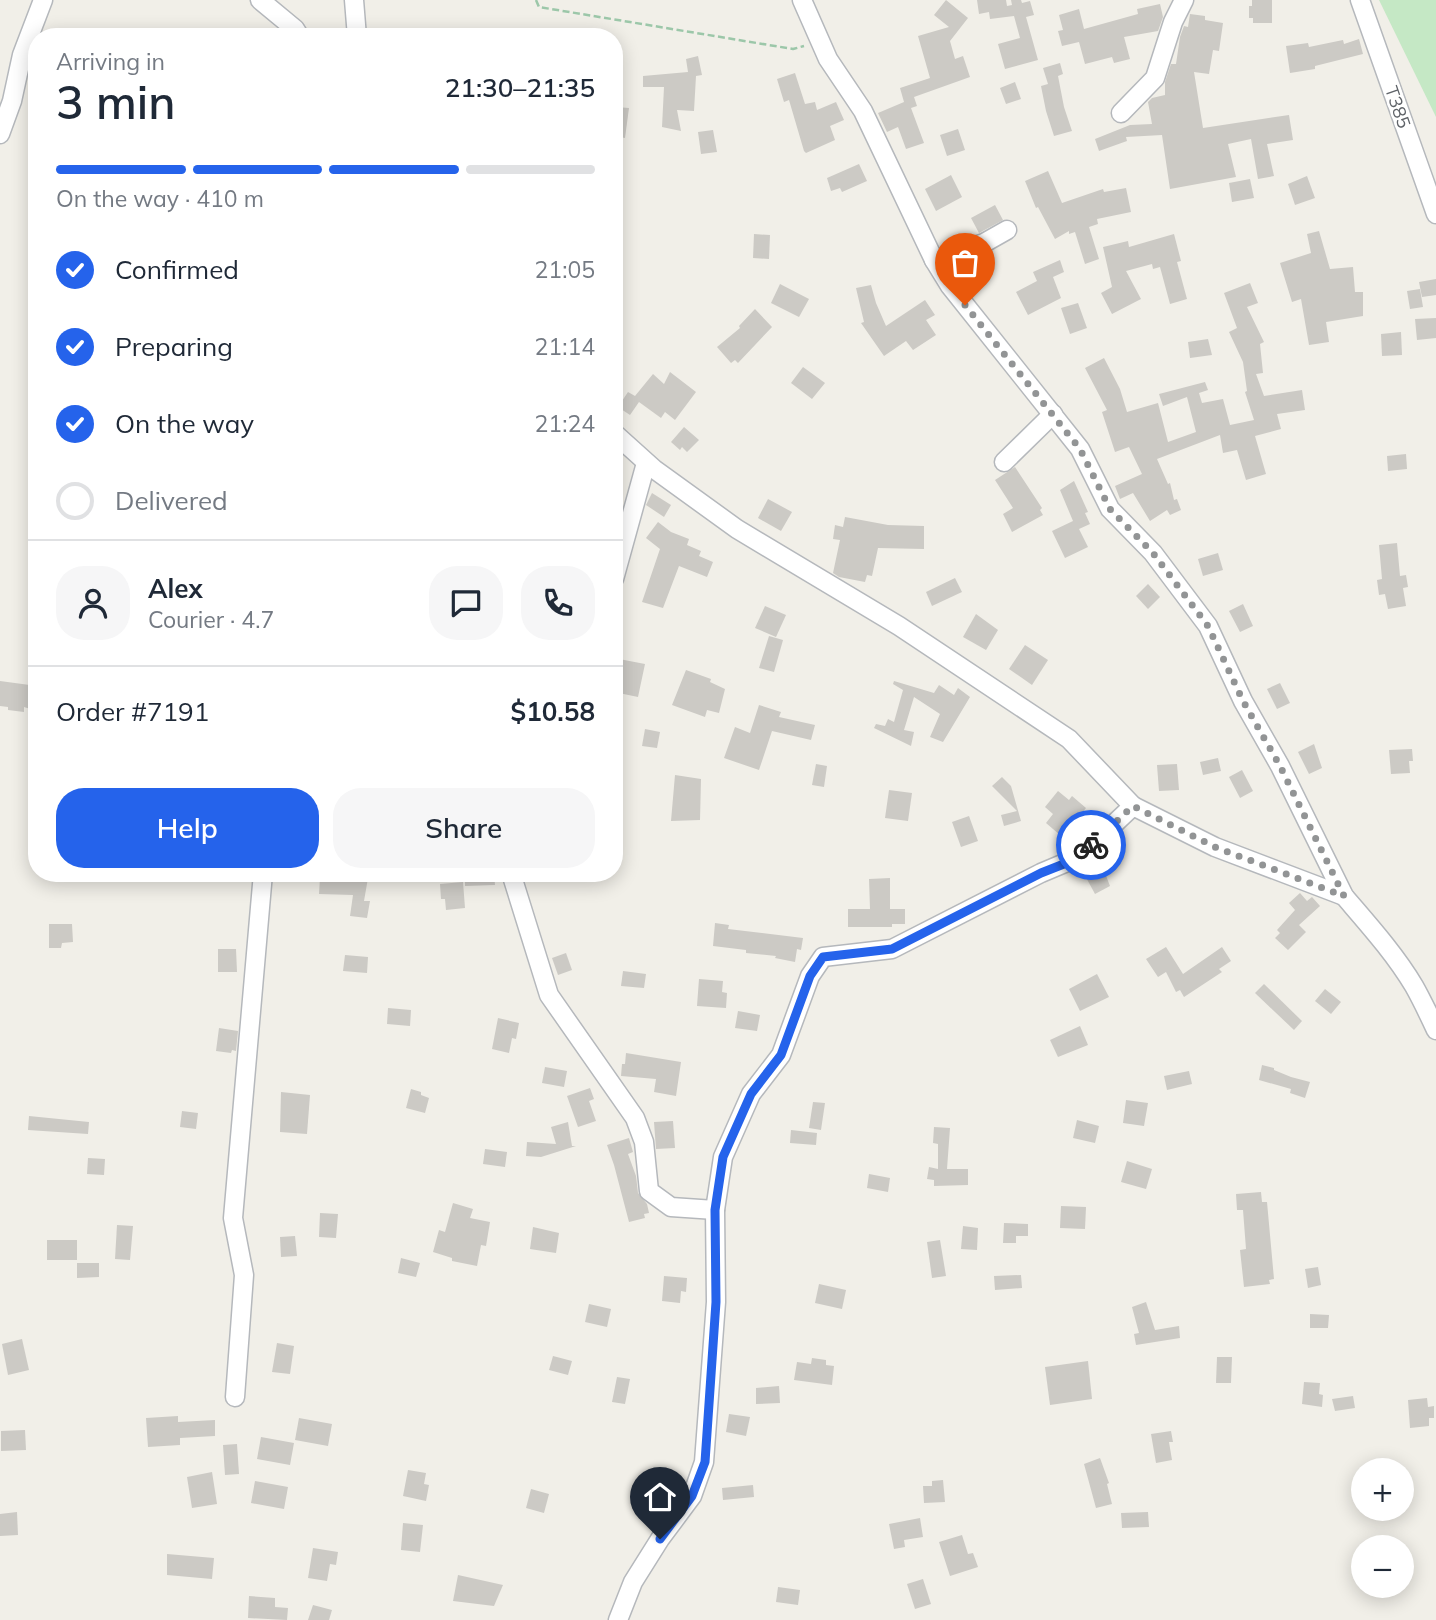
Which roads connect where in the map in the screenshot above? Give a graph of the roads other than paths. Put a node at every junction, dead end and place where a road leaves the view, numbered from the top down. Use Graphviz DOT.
graph roads {
  1 [pos="43,0"];
  2 [pos="260,0"];
  3 [pos="354,0"];
  4 [pos="802,0"];
  5 [pos="1185,0"];
  6 [pos="1360,0"];
  7 [pos="32,28"];
  8 [pos="294,28"];
  9 [pos="356,28"];
  10 [pos="28,39"];
  11 [pos="1121,113"];
  12 [pos="0,134"];
  13 [pos="1436,214"];
  14 [pos="1007,230"];
  15 [pos="934,260"];
  16 [pos="1052,414"];
  17 [pos="623,441"];
  18 [pos="1004,462"];
  19 [pos="646,463"];
  20 [pos="623,546"];
  21 [pos="1133,806"];
  22 [pos="262,882"];
  23 [pos="514,882"];
  24 [pos="1344,896"];
  25 [pos="1436,1030"];
  26 [pos="715,1210"];
  27 [pos="235,1397"];
  28 [pos="618,1620"];
  1 -- 7 [label="street"];
  2 -- 8 [label="street"];
  3 -- 9 [label="street"];
  4 -- 15 [label="street"];
  5 -- 11 [label="street"];
  6 -- 13 [label="street, T385 / T385"];
  10 -- 12 [label="street"];
  14 -- 15 [label="street"];
  15 -- 16 [label="street"];
  16 -- 18 [label="street"];
  16 -- 24 [label="street"];
  17 -- 19 [label="street"];
  19 -- 20 [label="street"];
  19 -- 21 [label="street"];
  21 -- 24 [label="street"];
  21 -- 26 [label="street"];
  22 -- 27 [label="street"];
  23 -- 26 [label="street"];
  24 -- 25 [label="street"];
  26 -- 28 [label="street"];
}
